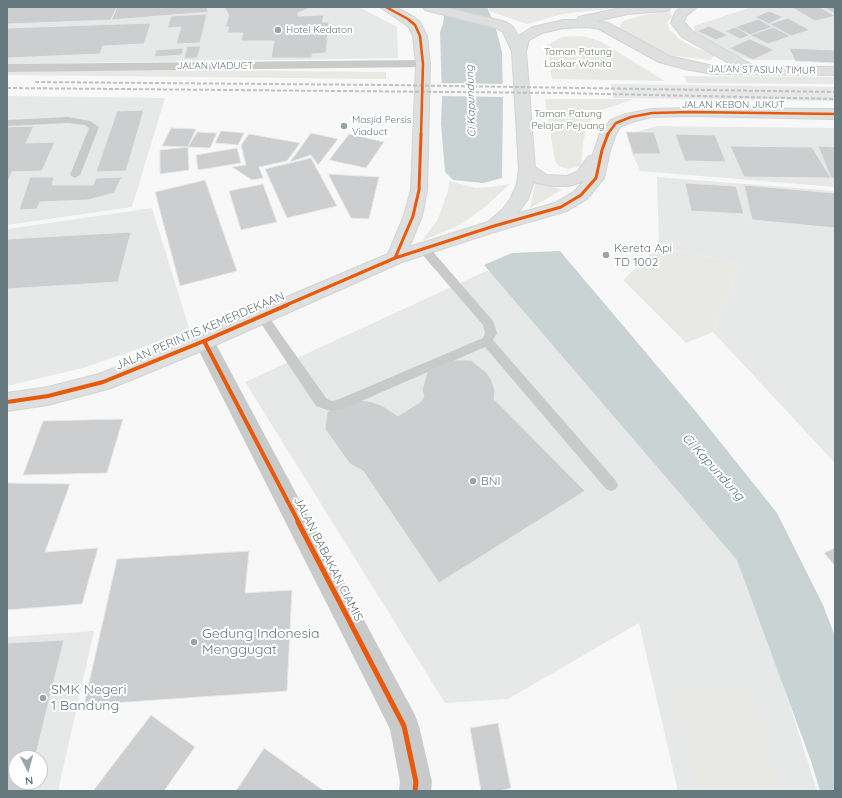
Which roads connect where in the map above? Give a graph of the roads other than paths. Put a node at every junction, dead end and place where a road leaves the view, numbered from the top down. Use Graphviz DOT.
graph roads {
  1 [pos="386,7"];
  2 [pos="665,7"];
  3 [pos="691,7"];
  4 [pos="434,8"];
  5 [pos="564,24"];
  6 [pos="519,50"];
  7 [pos="423,64"];
  8 [pos="7,68"];
  9 [pos="752,70"];
  10 [pos="835,71"];
  11 [pos="835,114"];
  12 [pos="7,123"];
  13 [pos="602,150"];
  14 [pos="527,169"];
  15 [pos="75,175"];
  16 [pos="494,226"];
  17 [pos="424,249"];
  18 [pos="395,258"];
  19 [pos="262,316"];
  20 [pos="204,341"];
  21 [pos="487,341"];
  22 [pos="7,402"];
  23 [pos="611,485"];
  24 [pos="415,791"];
  1 -- 7 [label="main road"];
  2 -- 5 [label="main road"];
  3 -- 9 [label="main road"];
  4 -- 6 [label="main road, JALAN PERINTIS KEMERDEKAAN"];
  5 -- 6 [label="main road, JALAN STASIUN TIMUR"];
  5 -- 9 [label="main road, JALAN STASIUN TIMUR"];
  6 -- 14 [label="main road, JALAN PERINTIS KEMERDEKAAN"];
  7 -- 8 [label="street, JALAN VIADUCT"];
  7 -- 18 [label="main road"];
  9 -- 10 [label="main road, JALAN STASIUN TIMUR"];
  11 -- 13 [label="main road, JALAN KEBON JUKUT"];
  12 -- 15 [label="lane"];
  13 -- 14 [label="main road, JALAN KEBON JUKUT"];
  13 -- 16 [label="main road, JALAN KEBON JUKUT"];
  14 -- 16 [label="main road, JALAN PERINTIS KEMERDEKAAN"];
  16 -- 17 [label="main road, JALAN PERINTIS KEMERDEKAAN"];
  17 -- 18 [label="main road, JALAN PERINTIS KEMERDEKAAN"];
  17 -- 21 [label="lane"];
  18 -- 19 [label="main road, JALAN PERINTIS KEMERDEKAAN"];
  19 -- 20 [label="main road, JALAN PERINTIS KEMERDEKAAN"];
  19 -- 21 [label="lane"];
  20 -- 22 [label="main road, JALAN PERINTIS KEMERDEKAAN"];
  20 -- 24 [label="street, JALAN BABAKAN CIAMIS"];
  21 -- 23 [label="lane"];
}
